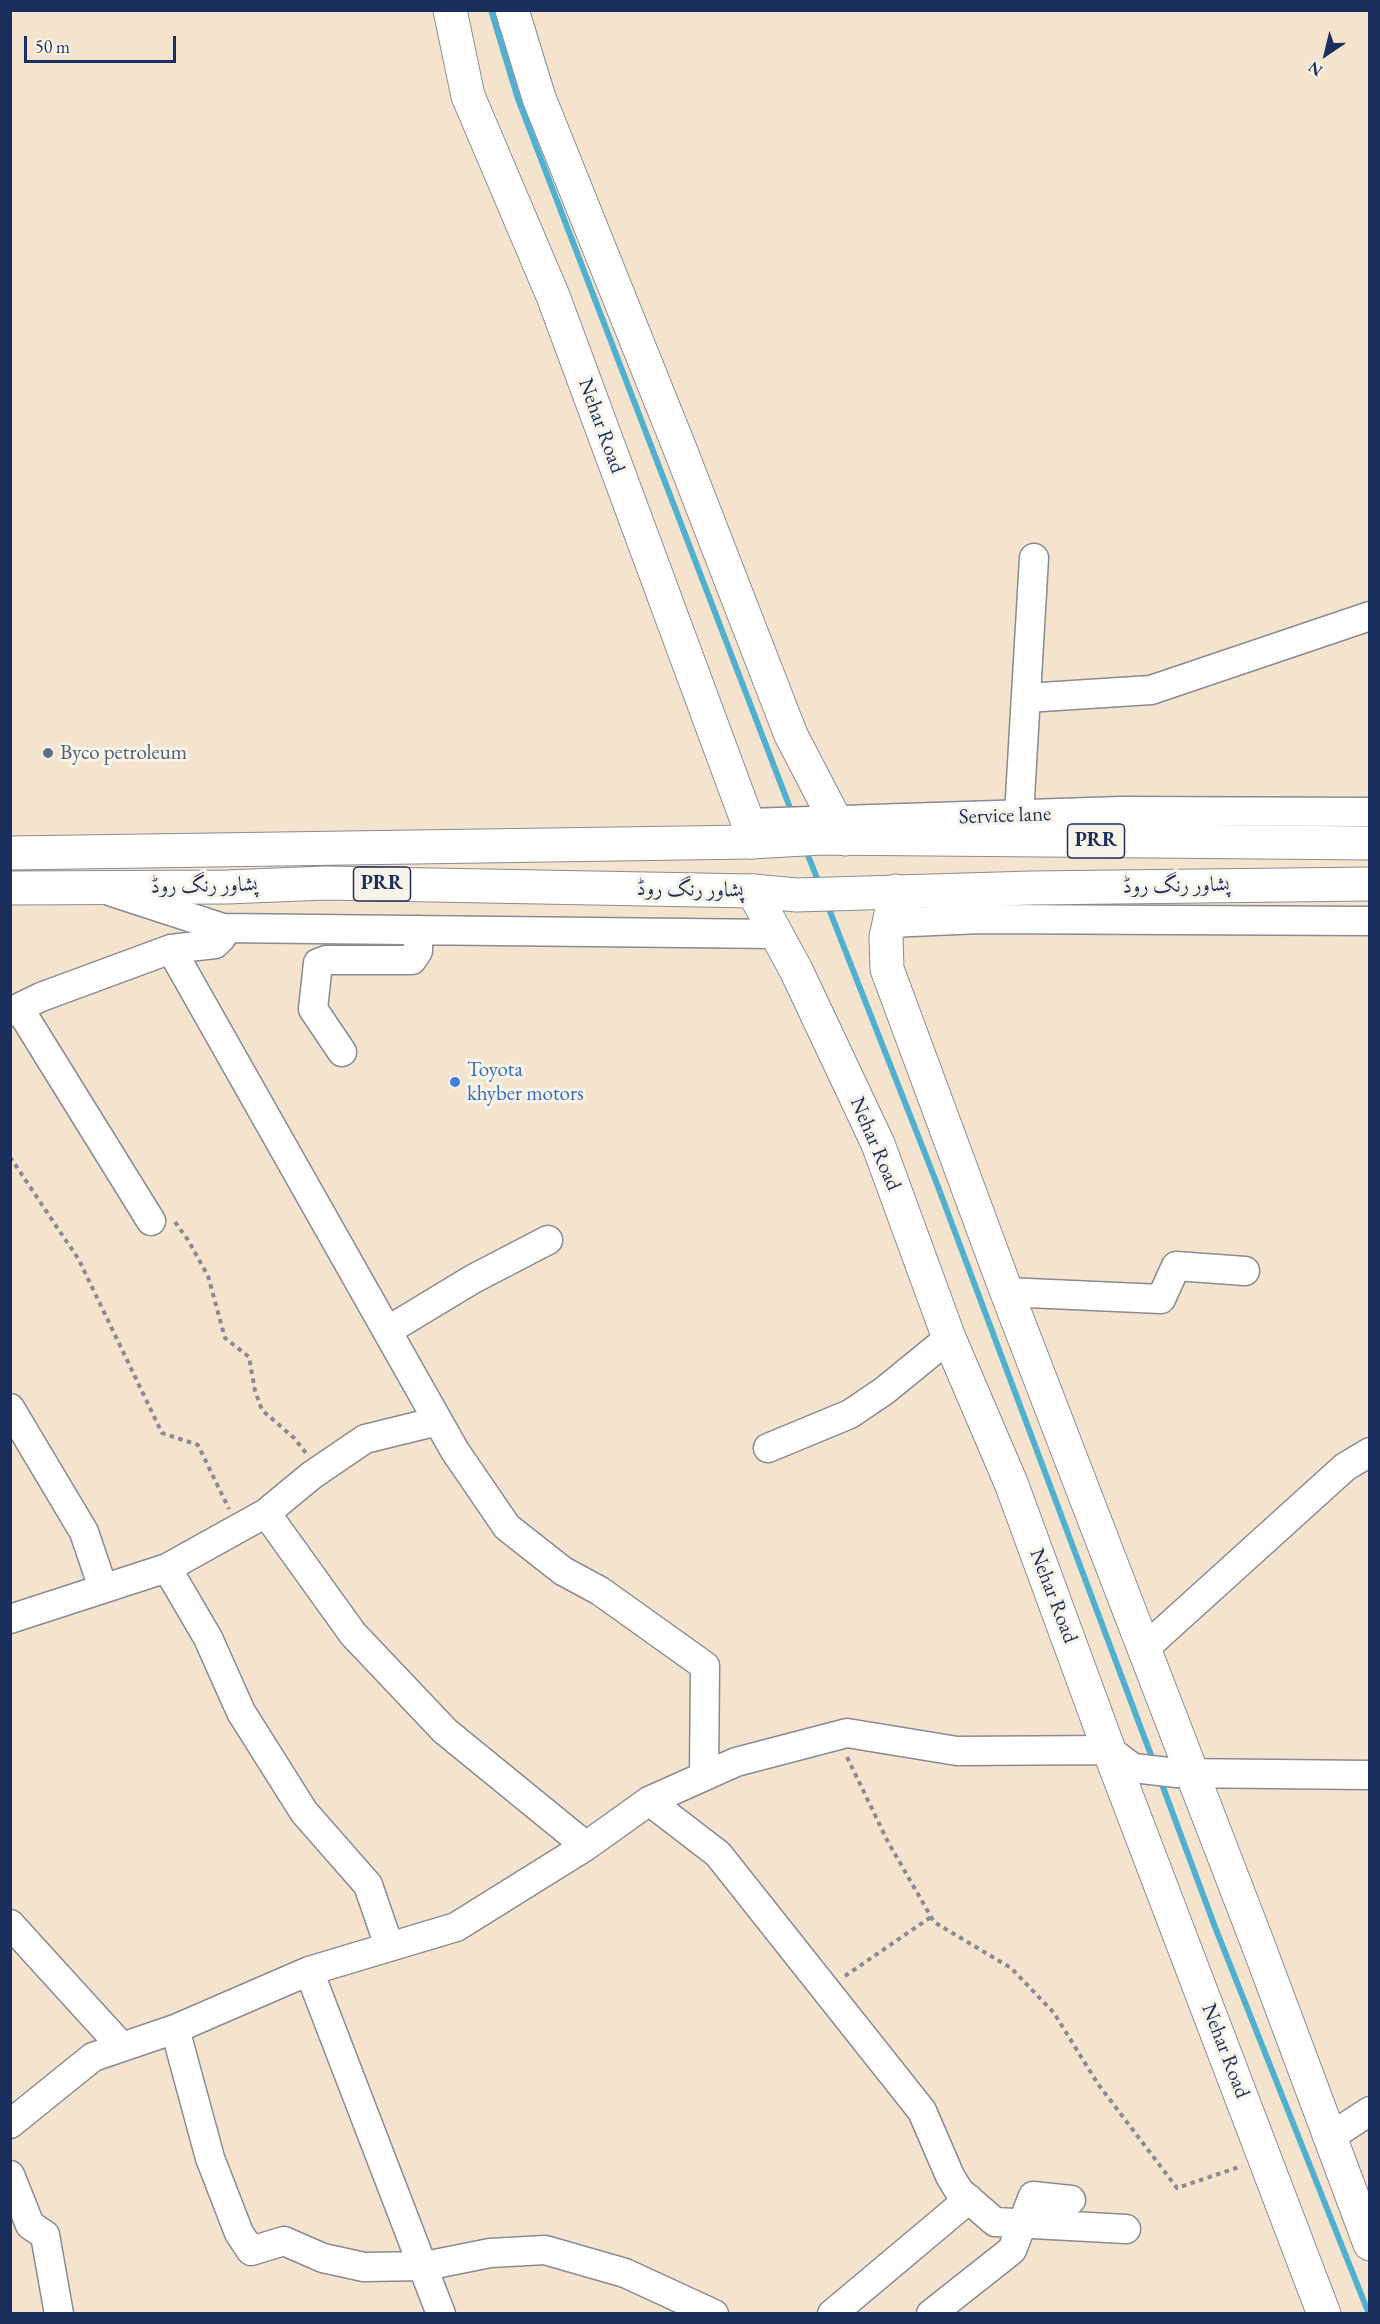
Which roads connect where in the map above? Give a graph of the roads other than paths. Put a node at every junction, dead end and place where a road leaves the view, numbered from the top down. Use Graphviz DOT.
graph roads {
  1 [pos="450,10"];
  2 [pos="512,10"];
  3 [pos="1034,558"];
  4 [pos="1370,616"];
  5 [pos="1026,698"];
  6 [pos="1370,812"];
  7 [pos="1018,828"];
  8 [pos="833,833"];
  9 [pos="758,835"];
  10 [pos="1370,843"];
  11 [pos="10,852"];
  12 [pos="1370,884"];
  13 [pos="10,888"];
  14 [pos="99,888"];
  15 [pos="753,891"];
  16 [pos="896,891"];
  17 [pos="1370,921"];
  18 [pos="889,922"];
  19 [pos="223,928"];
  20 [pos="418,930"];
  21 [pos="776,934"];
  22 [pos="171,949"];
  23 [pos="15,1010"];
  24 [pos="342,1052"];
  25 [pos="151,1221"];
  26 [pos="548,1240"];
  27 [pos="1245,1271"];
  28 [pos="1006,1292"];
  29 [pos="387,1331"];
  30 [pos="949,1338"];
  31 [pos="10,1408"];
  32 [pos="438,1420"];
  33 [pos="768,1448"];
  34 [pos="1370,1452"];
  35 [pos="266,1513"];
  36 [pos="167,1568"];
  37 [pos="103,1588"];
  38 [pos="10,1619"];
  39 [pos="1145,1648"];
  40 [pos="1121,1759"];
  41 [pos="1184,1773"];
  42 [pos="1370,1775"];
  43 [pos="704,1776"];
  44 [pos="649,1801"];
  45 [pos="586,1846"];
  46 [pos="10,1924"];
  47 [pos="389,1946"];
  48 [pos="309,1971"];
  49 [pos="175,2029"];
  50 [pos="122,2047"];
  51 [pos="1370,2111"];
  52 [pos="10,2124"];
  53 [pos="1330,2137"];
  54 [pos="10,2175"];
  55 [pos="969,2199"];
  56 [pos="1071,2200"];
  57 [pos="1023,2224"];
  58 [pos="1126,2229"];
  59 [pos="1370,2244"];
  60 [pos="425,2266"];
  61 [pos="59,2313"];
  62 [pos="441,2313"];
  63 [pos="714,2313"];
  64 [pos="832,2313"];
  65 [pos="931,2313"];
  66 [pos="1324,2313"];
  1 -- 9 [label="main road, Nehar Road"];
  2 -- 8 [label="main road"];
  3 -- 5 [label="street"];
  4 -- 5 [label="street"];
  5 -- 7 [label="street"];
  6 -- 7 [label="street, Service lane"];
  7 -- 8 [label="main road, پشاور رنگ روڈ / PRR"];
  7 -- 10 [label="main road, پشاور رنگ روڈ / PRR"];
  8 -- 9 [label="main road, پشاور رنگ روڈ / PRR"];
  9 -- 11 [label="main road, پشاور رنگ روڈ / PRR"];
  12 -- 16 [label="main road, پشاور رنگ روڈ / PRR"];
  13 -- 14 [label="main road, پشاور رنگ روڈ / PRR"];
  14 -- 15 [label="main road, پشاور رنگ روڈ / PRR"];
  14 -- 19 [label="street"];
  15 -- 16 [label="main road, پشاور رنگ روڈ / PRR"];
  15 -- 21 [label="main road, Nehar Road"];
  16 -- 18 [label="main road"];
  17 -- 18 [label="street"];
  18 -- 28 [label="main road"];
  19 -- 20 [label="street"];
  19 -- 22 [label="street"];
  20 -- 21 [label="street"];
  20 -- 24 [label="street"];
  21 -- 30 [label="main road, Nehar Road"];
  22 -- 23 [label="street"];
  22 -- 29 [label="street"];
  23 -- 25 [label="street"];
  26 -- 29 [label="street"];
  27 -- 28 [label="street"];
  28 -- 39 [label="main road"];
  29 -- 32 [label="street"];
  30 -- 33 [label="street"];
  30 -- 40 [label="main road, Nehar Road"];
  31 -- 37 [label="street"];
  32 -- 35 [label="street"];
  32 -- 43 [label="street"];
  34 -- 39 [label="street"];
  35 -- 36 [label="street"];
  35 -- 45 [label="street"];
  36 -- 37 [label="street"];
  36 -- 47 [label="street"];
  37 -- 38 [label="street"];
  39 -- 41 [label="main road"];
  40 -- 41 [label="street"];
  40 -- 43 [label="street"];
  40 -- 66 [label="main road, Nehar Road"];
  41 -- 42 [label="street"];
  41 -- 53 [label="main road"];
  43 -- 44 [label="street"];
  44 -- 45 [label="street"];
  44 -- 55 [label="street"];
  45 -- 47 [label="street"];
  46 -- 50 [label="street"];
  47 -- 48 [label="street"];
  48 -- 49 [label="street"];
  48 -- 60 [label="street"];
  49 -- 50 [label="street"];
  49 -- 60 [label="street"];
  50 -- 52 [label="street"];
  51 -- 53 [label="street"];
  53 -- 59 [label="main road"];
  54 -- 61 [label="street"];
  55 -- 57 [label="street"];
  55 -- 64 [label="street"];
  56 -- 57 [label="street"];
  57 -- 58 [label="street"];
  57 -- 65 [label="street"];
  60 -- 62 [label="street"];
  60 -- 63 [label="street"];
}
